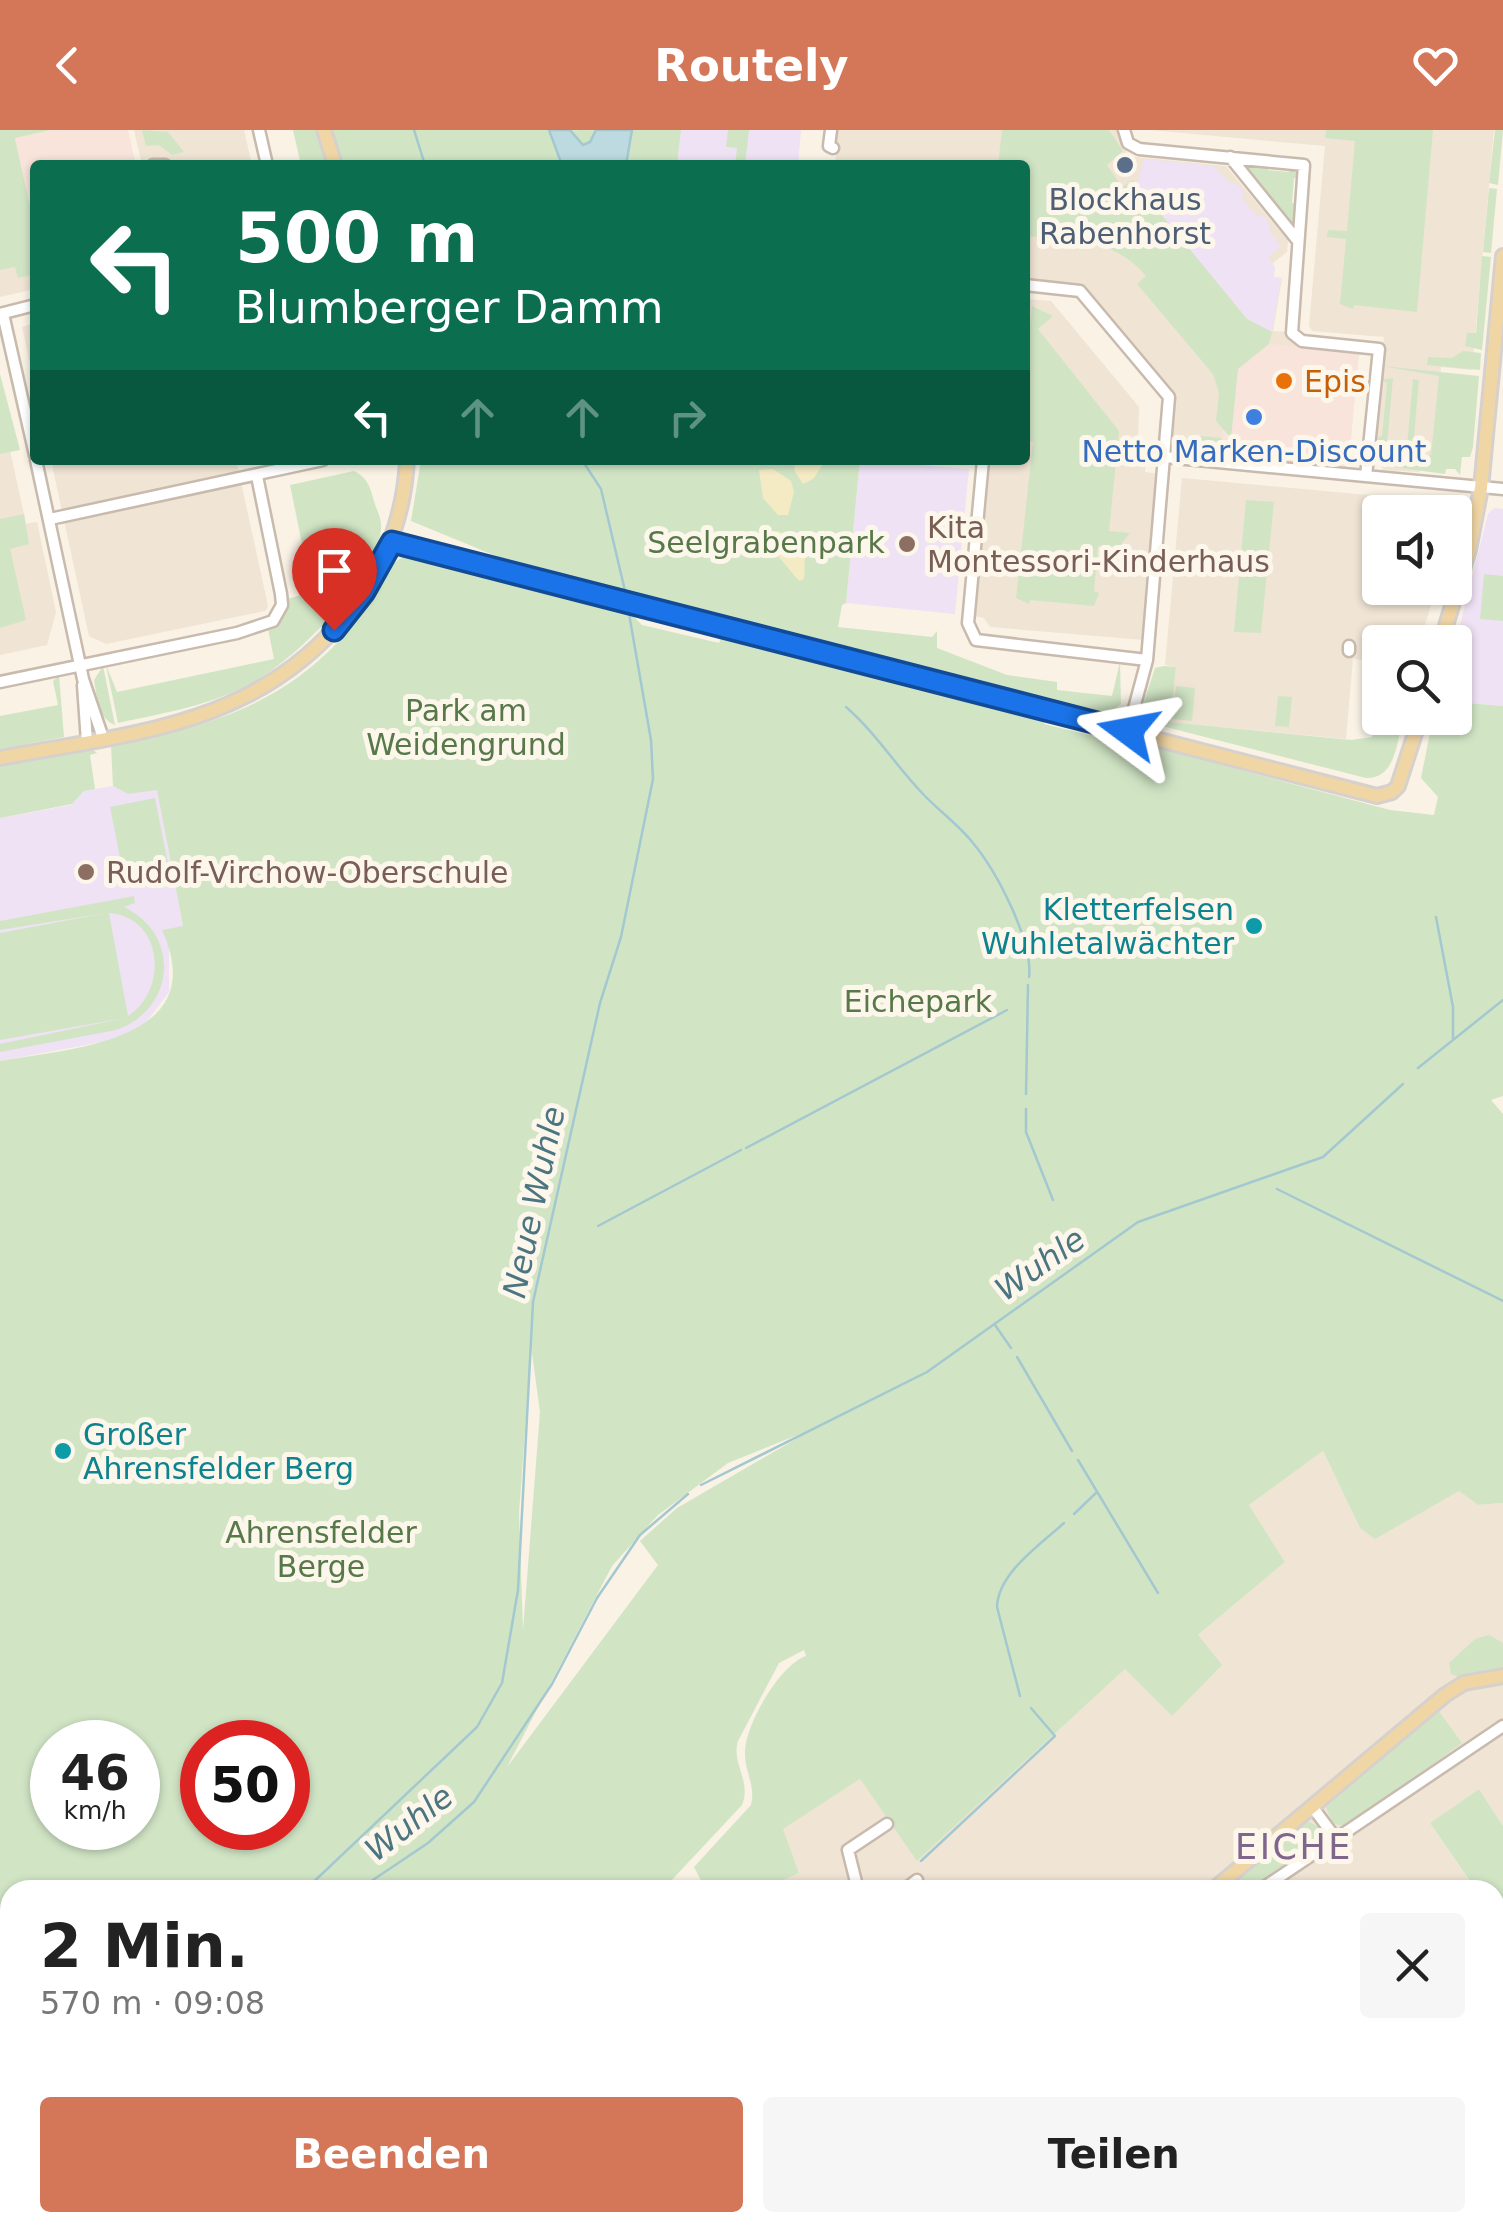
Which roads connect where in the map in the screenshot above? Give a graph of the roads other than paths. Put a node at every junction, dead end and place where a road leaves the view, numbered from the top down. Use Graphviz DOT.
graph roads {
  1 [pos="259,130"];
  2 [pos="324,130"];
  3 [pos="831,130"];
  4 [pos="1124,130"];
  5 [pos="834,148"];
  6 [pos="1230,157"];
  7 [pos="266,160"];
  8 [pos="333,160"];
  9 [pos="1298,242"];
  10 [pos="1503,256"];
  11 [pos="1030,286"];
  12 [pos="30,307"];
  13 [pos="1,314"];
  14 [pos="30,432"];
  15 [pos="1165,457"];
  16 [pos="38,465"];
  17 [pos="302,465"];
  18 [pos="406,465"];
  19 [pos="984,465"];
  20 [pos="257,476"];
  21 [pos="1366,476"];
  22 [pos="1480,488"];
  23 [pos="1503,490"];
  24 [pos="50,519"];
  25 [pos="392,542"];
  26 [pos="1446,625"];
  27 [pos="1147,660"];
  28 [pos="80,664"];
  29 [pos="83,680"];
  30 [pos="0,682"];
  31 [pos="1128,731"];
  32 [pos="1415,735"];
  33 [pos="103,738"];
  34 [pos="87,742"];
  35 [pos="0,758"];
  36 [pos="1503,1676"];
  37 [pos="1503,1726"];
  38 [pos="1314,1809"];
  39 [pos="887,1824"];
  40 [pos="1338,1840"];
  41 [pos="856,1880"];
  42 [pos="1225,1880"];
  43 [pos="1276,1880"];
  1 -- 7 [label="street"];
  2 -- 8 [label="main road"];
  3 -- 5 [label="street"];
  4 -- 6 [label="street"];
  6 -- 9 [label="street"];
  6 -- 9 [label="street"];
  9 -- 21 [label="street"];
  10 -- 22 [label="main road"];
  11 -- 15 [label="street"];
  12 -- 13 [label="street"];
  13 -- 14 [label="street"];
  15 -- 21 [label="street"];
  15 -- 27 [label="street"];
  16 -- 24 [label="street"];
  17 -- 20 [label="street"];
  18 -- 25 [label="main road"];
  19 -- 27 [label="street"];
  20 -- 24 [label="street"];
  20 -- 28 [label="street"];
  21 -- 22 [label="street"];
  22 -- 23 [label="street"];
  22 -- 26 [label="main road"];
  24 -- 28 [label="street"];
  25 -- 31 [label="main road"];
  25 -- 33 [label="main road"];
  27 -- 31 [label="street"];
  28 -- 29 [label="street"];
  28 -- 30 [label="street"];
  29 -- 33 [label="street"];
  29 -- 34 [label="street"];
  31 -- 32 [label="main road"];
  33 -- 34 [label="main road"];
  34 -- 35 [label="main road"];
  36 -- 38 [label="main road"];
  37 -- 40 [label="street"];
  38 -- 40 [label="street"];
  38 -- 42 [label="main road"];
  39 -- 41 [label="street"];
  40 -- 43 [label="street"];
}
